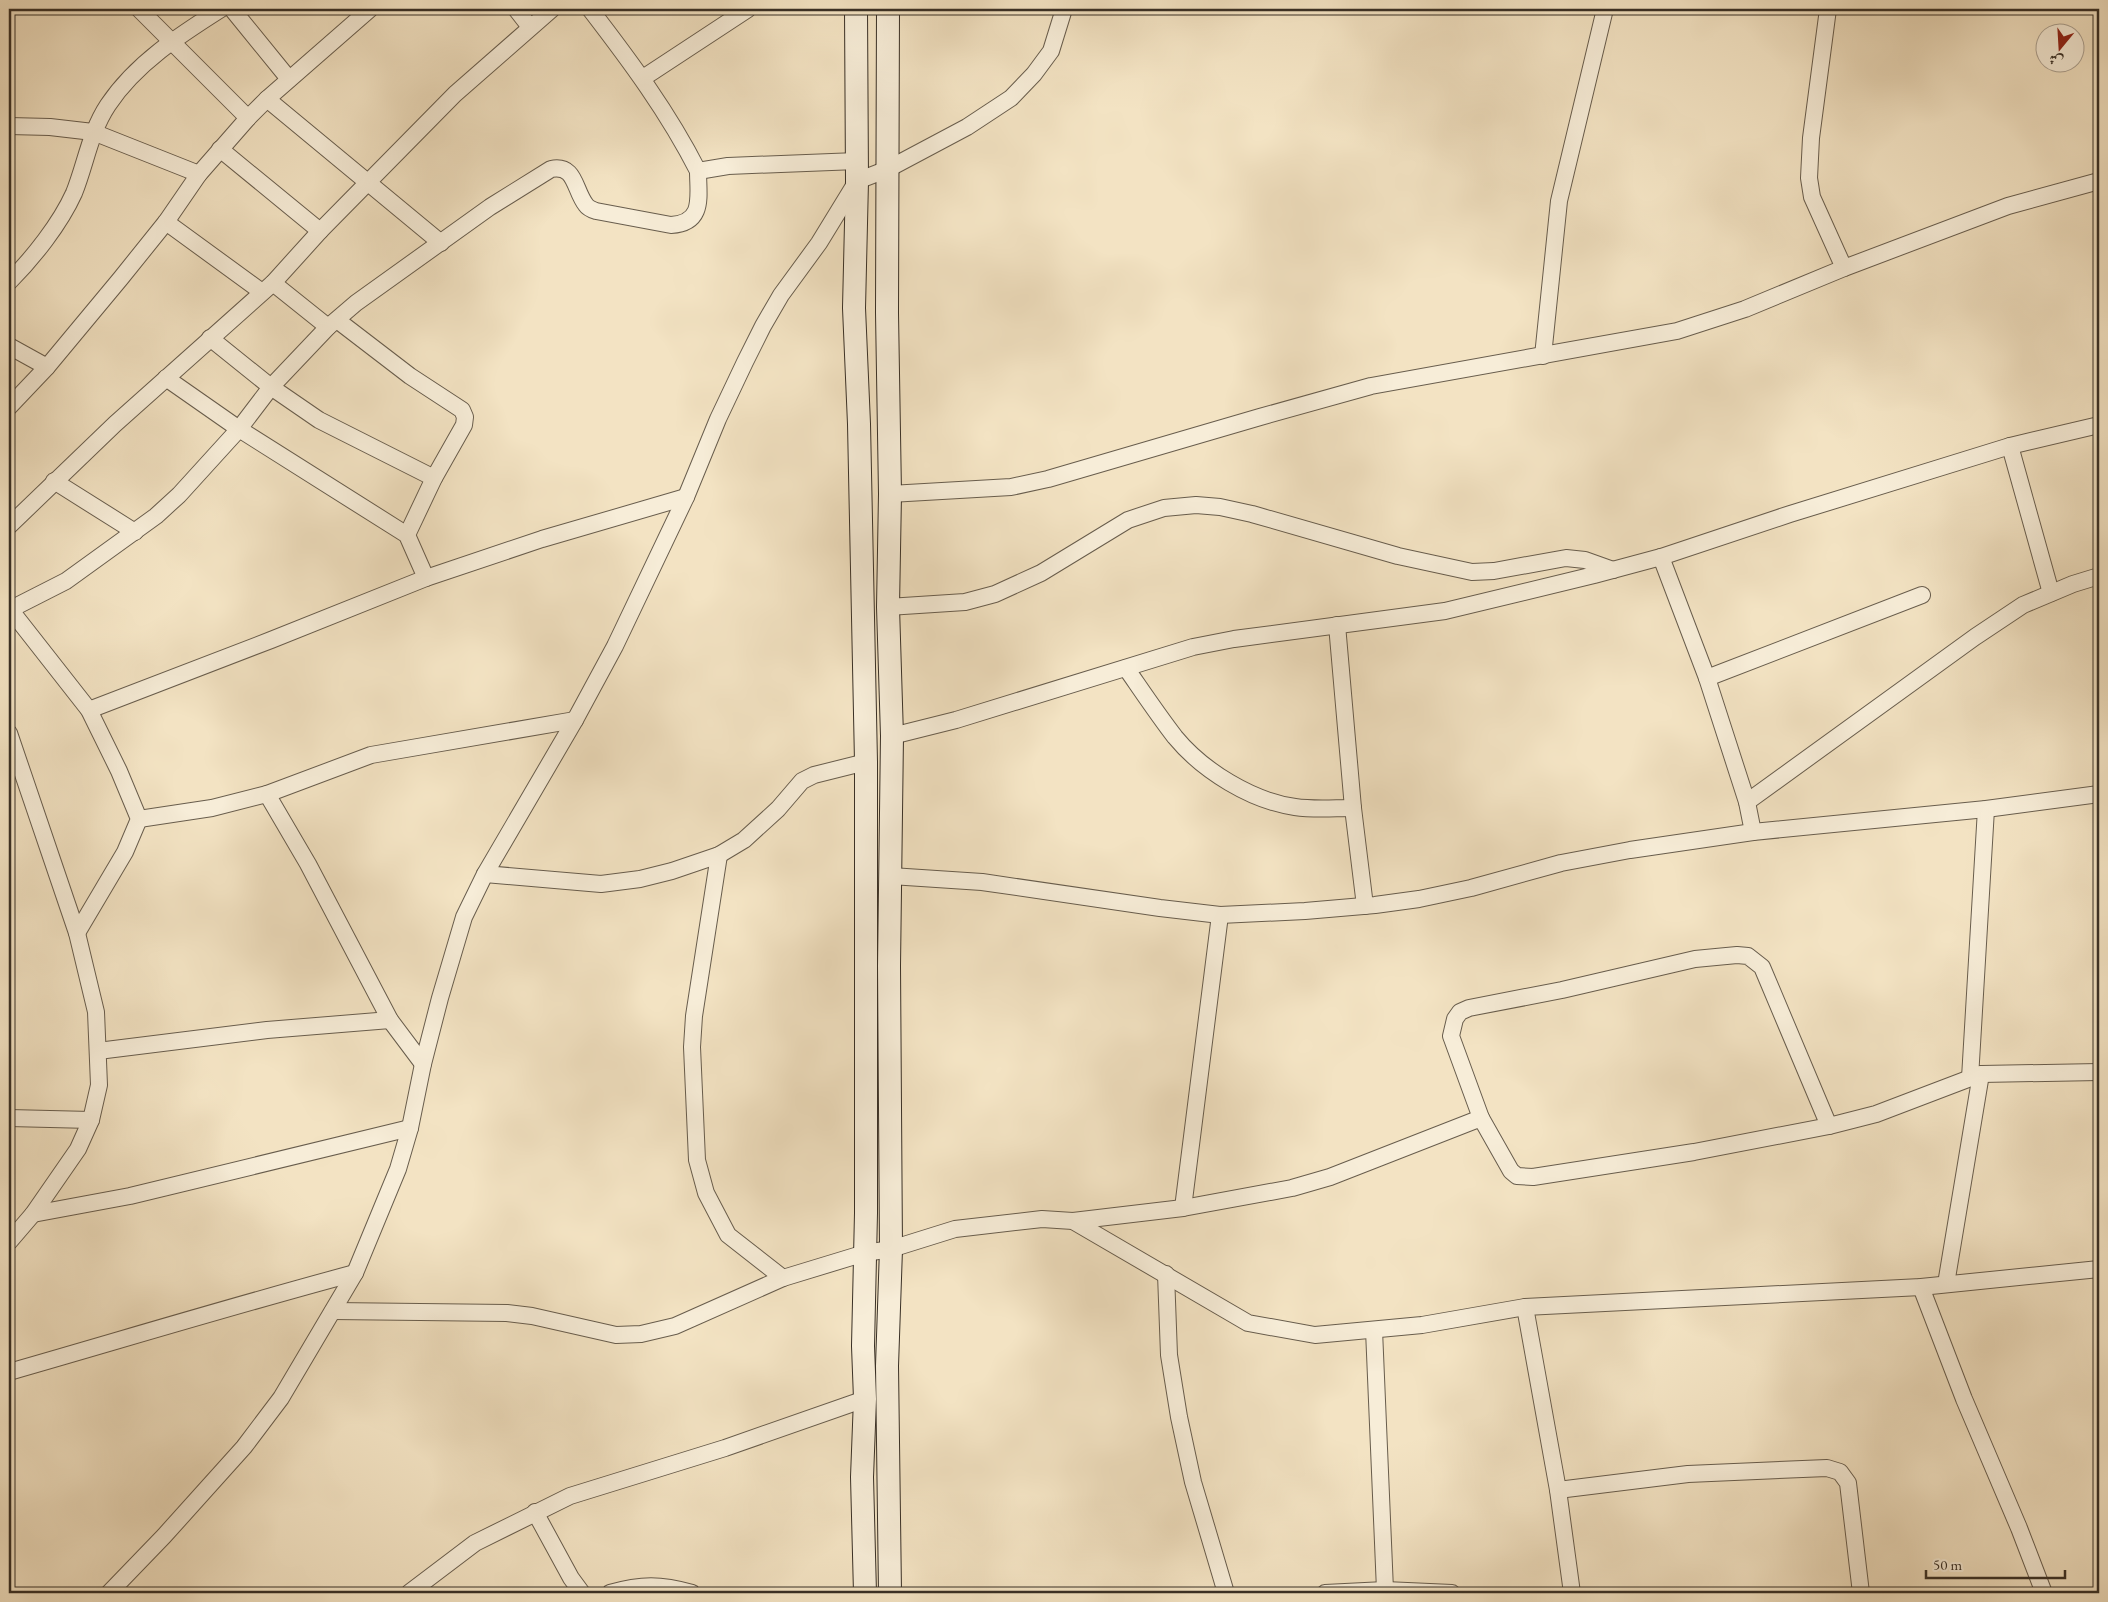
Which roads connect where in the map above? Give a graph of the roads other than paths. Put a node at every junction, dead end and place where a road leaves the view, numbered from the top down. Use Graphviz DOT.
graph roads {
  1 [pos="139,9"];
  2 [pos="221,9"];
  3 [pos="232,9"];
  4 [pos="370,9"];
  5 [pos="516,9"];
  6 [pos="552,9"];
  7 [pos="590,9"];
  8 [pos="748,9"];
  9 [pos="856,9"];
  10 [pos="888,9"];
  11 [pos="1064,9"];
  12 [pos="1605,9"];
  13 [pos="1828,9"];
  14 [pos="530,27"];
  15 [pos="170,42"];
  16 [pos="643,78"];
  17 [pos="289,79"];
  18 [pos="267,98"];
  19 [pos="248,118"];
  20 [pos="9,126"];
  21 [pos="93,132"];
  22 [pos="220,149"];
  23 [pos="888,169"];
  24 [pos="698,170"];
  25 [pos="857,171"];
  26 [pos="199,174"];
  27 [pos="368,182"];
  28 [pos="2099,182"];
  29 [pos="166,222"];
  30 [pos="320,231"];
  31 [pos="441,243"];
  32 [pos="1844,268"];
  33 [pos="9,282"];
  34 [pos="267,288"];
  35 [pos="333,324"];
  36 [pos="210,338"];
  37 [pos="9,346"];
  38 [pos="1543,356"];
  39 [pos="47,368"];
  40 [pos="166,378"];
  41 [pos="271,387"];
  42 [pos="9,407"];
  43 [pos="2099,425"];
  44 [pos="239,429"];
  45 [pos="2010,446"];
  46 [pos="434,478"];
  47 [pos="54,481"];
  48 [pos="890,494"];
  49 [pos="686,497"];
  50 [pos="9,526"];
  51 [pos="135,532"];
  52 [pos="407,535"];
  53 [pos="1661,557"];
  54 [pos="1613,570"];
  55 [pos="2099,576"];
  56 [pos="426,578"];
  57 [pos="2051,593"];
  58 [pos="1922,596"];
  59 [pos="862,597"];
  60 [pos="889,601"];
  61 [pos="9,609"];
  62 [pos="1337,625"];
  63 [pos="1126,668"];
  64 [pos="1707,678"];
  65 [pos="89,710"];
  66 [pos="576,720"];
  67 [pos="9,733"];
  68 [pos="892,736"];
  69 [pos="866,762"];
  70 [pos="267,794"];
  71 [pos="2099,794"];
  72 [pos="1747,802"];
  73 [pos="1353,808"];
  74 [pos="1986,809"];
  75 [pos="139,819"];
  76 [pos="1753,832"];
  77 [pos="719,855"];
  78 [pos="485,874"];
  79 [pos="891,876"];
  80 [pos="1365,906"];
  81 [pos="1220,915"];
  82 [pos="77,933"];
  83 [pos="390,1020"];
  84 [pos="98,1051"];
  85 [pos="423,1064"];
  86 [pos="2099,1072"];
  87 [pos="1975,1076"];
  88 [pos="9,1118"];
  89 [pos="1481,1118"];
  90 [pos="91,1120"];
  91 [pos="1828,1126"];
  92 [pos="410,1128"];
  93 [pos="1183,1208"];
  94 [pos="33,1214"];
  95 [pos="1073,1221"];
  96 [pos="9,1242"];
  97 [pos="891,1249"];
  98 [pos="865,1253"];
  99 [pos="2099,1269"];
  100 [pos="355,1273"];
  101 [pos="1166,1274"];
  102 [pos="783,1278"];
  103 [pos="1946,1284"];
  104 [pos="1920,1287"];
  105 [pos="1525,1307"];
  106 [pos="333,1311"];
  107 [pos="1374,1330"];
  108 [pos="9,1372"];
  109 [pos="865,1398"];
  110 [pos="1558,1490"];
  111 [pos="535,1512"];
  112 [pos="1385,1590"];
  113 [pos="109,1593"];
  114 [pos="409,1593"];
  115 [pos="582,1593"];
  116 [pos="610,1593"];
  117 [pos="692,1593"];
  118 [pos="865,1593"];
  119 [pos="890,1593"];
  120 [pos="1226,1593"];
  121 [pos="1325,1593"];
  122 [pos="1452,1593"];
  123 [pos="1572,1593"];
  124 [pos="1861,1593"];
  125 [pos="2044,1593"];
  1 -- 15 [label="street"];
  2 -- 15 [label="street"];
  3 -- 17 [label="street"];
  4 -- 17 [label="street"];
  5 -- 14 [label="street"];
  6 -- 14 [label="street"];
  7 -- 16 [label="street"];
  8 -- 16 [label="street"];
  9 -- 25 [label="street"];
  10 -- 23 [label="street"];
  11 -- 23 [label="street"];
  12 -- 38 [label="street"];
  13 -- 32 [label="street"];
  14 -- 27 [label="street"];
  15 -- 19 [label="street"];
  15 -- 21 [label="street"];
  16 -- 24 [label="street"];
  17 -- 18 [label="street"];
  18 -- 19 [label="street"];
  18 -- 27 [label="street"];
  19 -- 22 [label="street"];
  20 -- 21 [label="street"];
  21 -- 26 [label="street"];
  21 -- 33 [label="street"];
  22 -- 26 [label="street"];
  22 -- 30 [label="street"];
  23 -- 25 [label="street"];
  23 -- 48 [label="street"];
  24 -- 25 [label="street"];
  24 -- 31 [label="street"];
  25 -- 49 [label="street"];
  25 -- 59 [label="street"];
  26 -- 29 [label="street"];
  27 -- 30 [label="street"];
  27 -- 31 [label="street"];
  28 -- 32 [label="street"];
  29 -- 34 [label="street"];
  29 -- 39 [label="street"];
  30 -- 34 [label="street"];
  31 -- 35 [label="street"];
  32 -- 38 [label="street"];
  34 -- 35 [label="street"];
  34 -- 36 [label="street"];
  35 -- 41 [label="street"];
  35 -- 46 [label="street"];
  36 -- 40 [label="street"];
  36 -- 41 [label="street"];
  37 -- 39 [label="street"];
  38 -- 48 [label="street"];
  39 -- 42 [label="street"];
  40 -- 44 [label="street"];
  40 -- 47 [label="street"];
  41 -- 44 [label="street"];
  41 -- 46 [label="street"];
  43 -- 45 [label="street"];
  44 -- 51 [label="street"];
  44 -- 52 [label="street"];
  45 -- 53 [label="street"];
  45 -- 57 [label="street"];
  46 -- 52 [label="street"];
  47 -- 50 [label="street"];
  47 -- 51 [label="street"];
  48 -- 60 [label="street"];
  49 -- 56 [label="street"];
  49 -- 66 [label="street"];
  51 -- 61 [label="street"];
  52 -- 56 [label="street"];
  53 -- 54 [label="street"];
  53 -- 64 [label="street"];
  54 -- 60 [label="street"];
  54 -- 62 [label="street"];
  55 -- 57 [label="street"];
  56 -- 65 [label="street"];
  57 -- 72 [label="street"];
  58 -- 64 [label="street"];
  59 -- 60 [label="street"];
  59 -- 69 [label="street"];
  60 -- 68 [label="street"];
  61 -- 65 [label="street"];
  62 -- 63 [label="street"];
  62 -- 73 [label="street"];
  63 -- 68 [label="street"];
  63 -- 73 [label="street"];
  64 -- 72 [label="street"];
  65 -- 75 [label="street"];
  66 -- 70 [label="street"];
  66 -- 78 [label="street"];
  67 -- 82 [label="street"];
  68 -- 79 [label="street"];
  69 -- 77 [label="street"];
  69 -- 98 [label="street"];
  70 -- 75 [label="street"];
  70 -- 83 [label="street"];
  71 -- 74 [label="street"];
  72 -- 76 [label="street"];
  73 -- 80 [label="street"];
  74 -- 76 [label="street"];
  74 -- 87 [label="street"];
  75 -- 82 [label="street"];
  76 -- 80 [label="street"];
  77 -- 78 [label="street"];
  77 -- 102 [label="street"];
  78 -- 85 [label="street"];
  79 -- 81 [label="street"];
  79 -- 97 [label="street"];
  80 -- 81 [label="street"];
  81 -- 93 [label="street"];
  82 -- 84 [label="street"];
  83 -- 84 [label="street"];
  83 -- 85 [label="street"];
  84 -- 90 [label="street"];
  85 -- 92 [label="street"];
  86 -- 87 [label="street"];
  87 -- 91 [label="street"];
  87 -- 103 [label="street"];
  88 -- 90 [label="street"];
  89 -- 91 [label="street"];
  89 -- 91 [label="street"];
  89 -- 93 [label="street"];
  90 -- 94 [label="street"];
  92 -- 94 [label="street"];
  92 -- 100 [label="street"];
  93 -- 95 [label="street"];
  94 -- 96 [label="street"];
  95 -- 97 [label="street"];
  95 -- 101 [label="street"];
  97 -- 98 [label="street"];
  97 -- 119 [label="street"];
  98 -- 102 [label="street"];
  98 -- 109 [label="street"];
  99 -- 103 [label="street"];
  100 -- 106 [label="street"];
  100 -- 108 [label="street"];
  101 -- 107 [label="street"];
  101 -- 120 [label="street"];
  102 -- 106 [label="street"];
  103 -- 104 [label="street"];
  104 -- 105 [label="street"];
  104 -- 125 [label="street"];
  105 -- 107 [label="street"];
  105 -- 110 [label="street"];
  106 -- 113 [label="street"];
  107 -- 112 [label="street"];
  109 -- 111 [label="street"];
  109 -- 118 [label="street"];
  110 -- 123 [label="street"];
  110 -- 124 [label="street"];
  111 -- 114 [label="street"];
  111 -- 115 [label="street"];
  112 -- 121 [label="street"];
  112 -- 122 [label="street"];
  116 -- 117 [label="street"];
}
